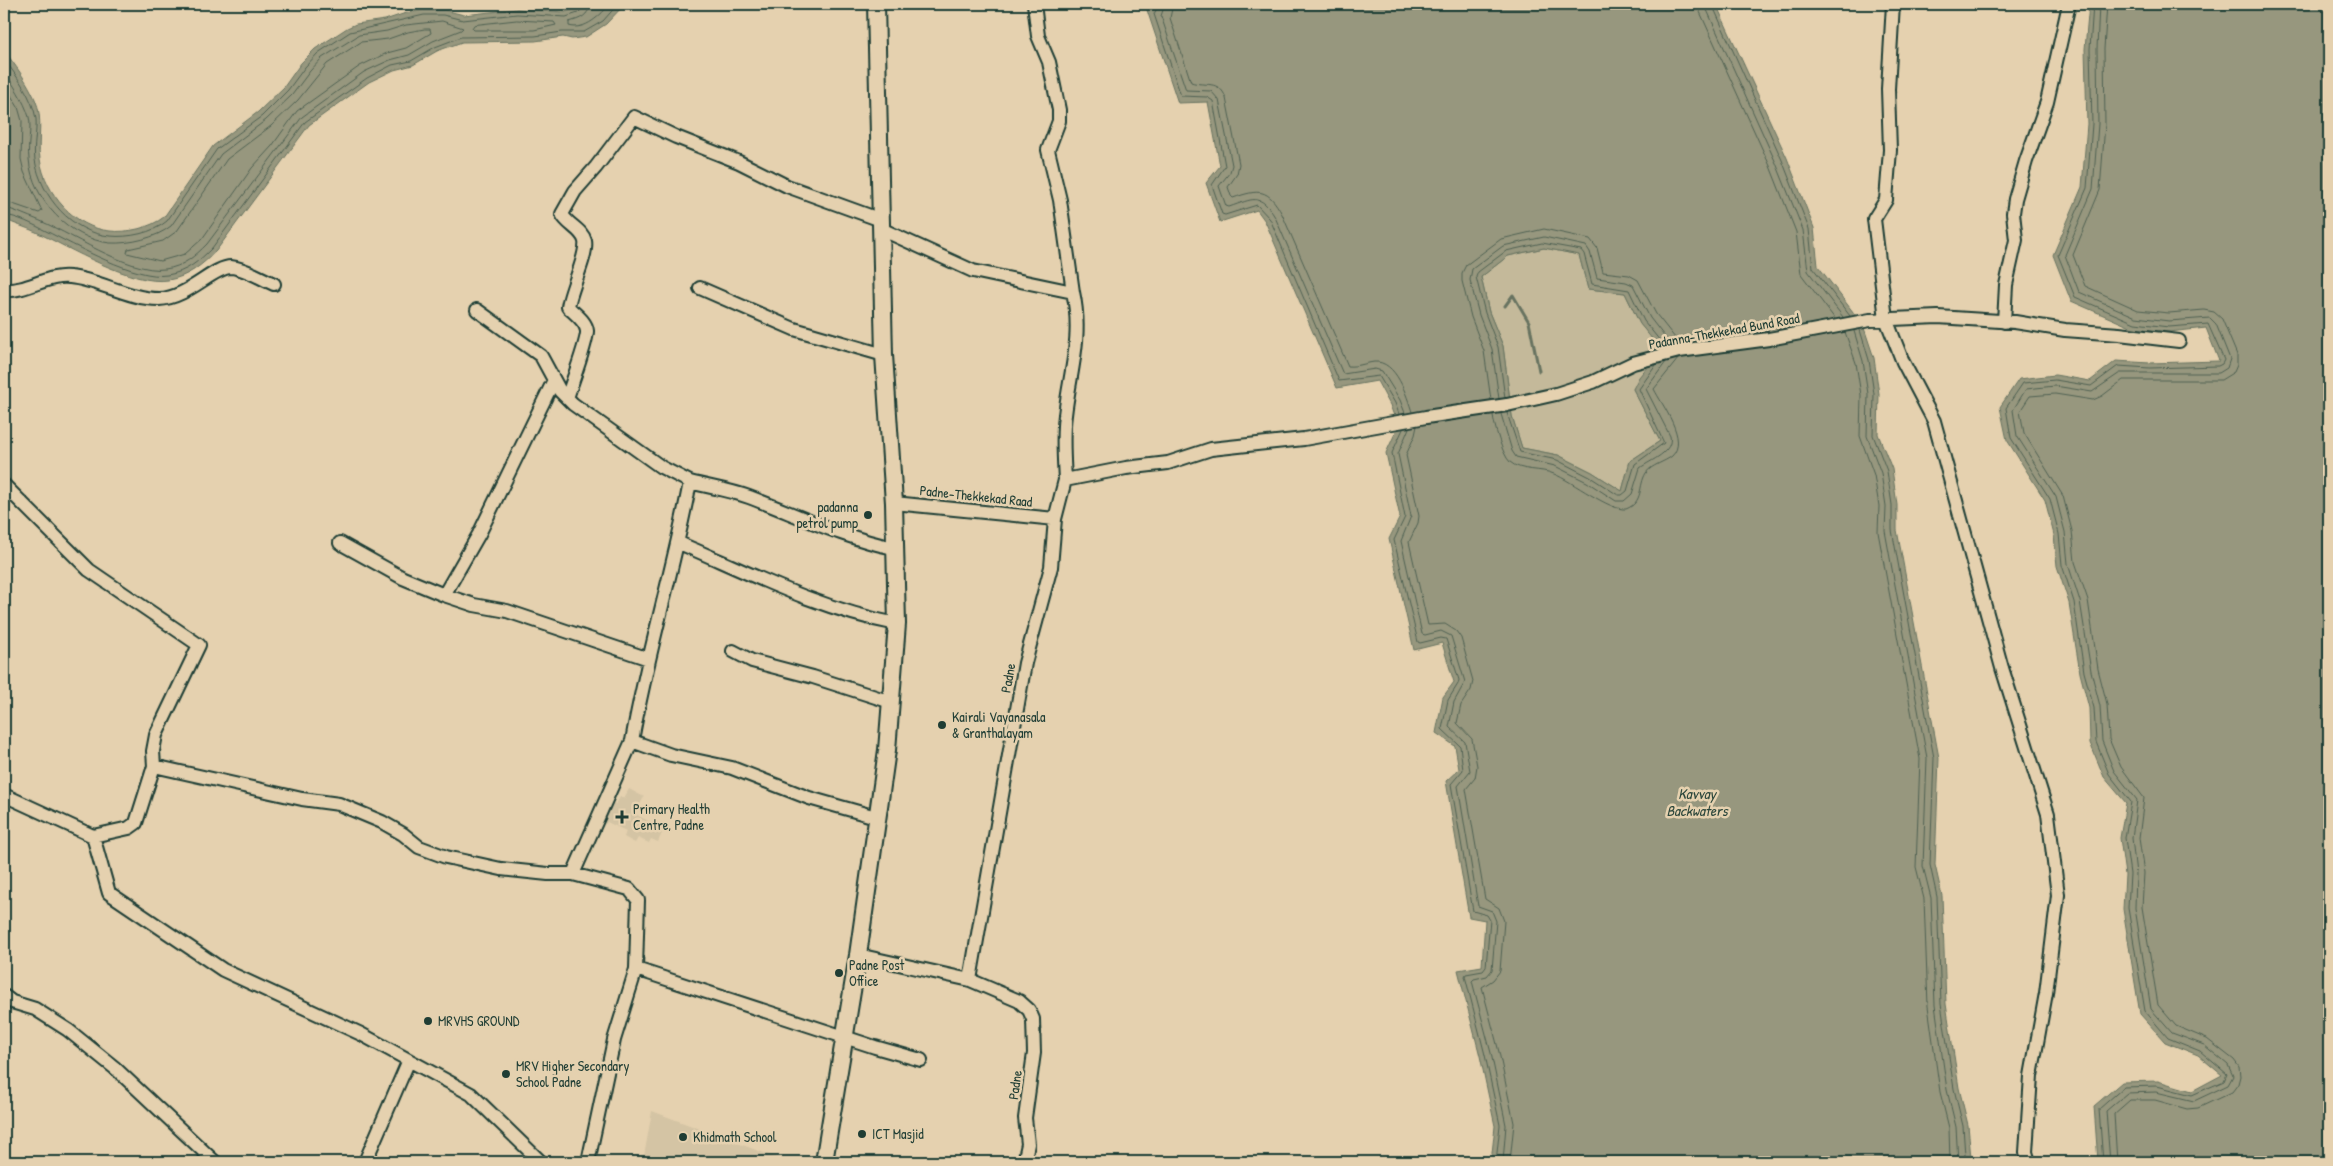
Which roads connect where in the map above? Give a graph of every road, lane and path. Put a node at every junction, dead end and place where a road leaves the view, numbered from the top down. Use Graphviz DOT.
graph roads {
  1 [pos="876,4"];
  2 [pos="1034,4"];
  3 [pos="1894,4"];
  4 [pos="2069,4"];
  5 [pos="881,224"];
  6 [pos="274,284"];
  7 [pos="700,288"];
  8 [pos="4,290"];
  9 [pos="1073,292"];
  10 [pos="477,310"];
  11 [pos="1886,319"];
  12 [pos="2004,322"];
  13 [pos="2179,341"];
  14 [pos="884,355"];
  15 [pos="554,380"];
  16 [pos="567,398"];
  17 [pos="1065,480"];
  18 [pos="690,482"];
  19 [pos="4,485"];
  20 [pos="894,503"];
  21 [pos="1055,519"];
  22 [pos="679,543"];
  23 [pos="340,544"];
  24 [pos="894,548"];
  25 [pos="444,594"];
  26 [pos="897,624"];
  27 [pos="734,651"];
  28 [pos="649,659"];
  29 [pos="891,702"];
  30 [pos="632,741"];
  31 [pos="154,766"];
  32 [pos="4,796"];
  33 [pos="876,817"];
  34 [pos="93,836"];
  35 [pos="573,874"];
  36 [pos="858,955"];
  37 [pos="636,969"];
  38 [pos="970,980"];
  39 [pos="4,996"];
  40 [pos="845,1037"];
  41 [pos="409,1060"];
  42 [pos="921,1060"];
  43 [pos="215,1162"];
  44 [pos="365,1162"];
  45 [pos="541,1162"];
  46 [pos="588,1162"];
  47 [pos="824,1162"];
  48 [pos="1024,1162"];
  49 [pos="2028,1162"];
  1 -- 5 [label="main road"];
  2 -- 9 [label="street, Padne"];
  3 -- 11 [label="street"];
  4 -- 12 [label="street"];
  5 -- 9 [label="street"];
  5 -- 14 [label="main road"];
  5 -- 16 [label="street"];
  6 -- 8 [label="street"];
  7 -- 14 [label="street"];
  9 -- 17 [label="street, Padne"];
  10 -- 15 [label="street"];
  11 -- 12 [label="street, Padanna-Thekkekad Bund Road"];
  11 -- 17 [label="street, Padanna-Thekkekad Bund Road"];
  11 -- 49 [label="street"];
  12 -- 13 [label="street, Padanna-Thekkekad Bund Road"];
  14 -- 20 [label="main road"];
  15 -- 16 [label="street"];
  15 -- 25 [label="street"];
  16 -- 18 [label="street"];
  17 -- 21 [label="street, Padne"];
  18 -- 22 [label="street"];
  18 -- 24 [label="street"];
  19 -- 31 [label="street"];
  20 -- 21 [label="street, Padne-Thekkekad Raad"];
  20 -- 24 [label="main road"];
  21 -- 38 [label="street, Padne"];
  22 -- 26 [label="street"];
  22 -- 28 [label="street"];
  23 -- 25 [label="street"];
  24 -- 26 [label="main road"];
  25 -- 28 [label="street"];
  26 -- 29 [label="main road"];
  27 -- 29 [label="street"];
  28 -- 30 [label="street"];
  29 -- 33 [label="main road"];
  30 -- 33 [label="street"];
  30 -- 35 [label="street"];
  31 -- 34 [label="street"];
  31 -- 35 [label="street"];
  32 -- 34 [label="street"];
  33 -- 36 [label="main road"];
  34 -- 41 [label="street"];
  35 -- 37 [label="street"];
  36 -- 38 [label="street"];
  36 -- 40 [label="main road"];
  37 -- 40 [label="street"];
  37 -- 46 [label="street"];
  38 -- 48 [label="street, Padne"];
  39 -- 43 [label="street"];
  40 -- 42 [label="street"];
  40 -- 47 [label="main road"];
  41 -- 44 [label="street"];
  41 -- 45 [label="street"];
}
